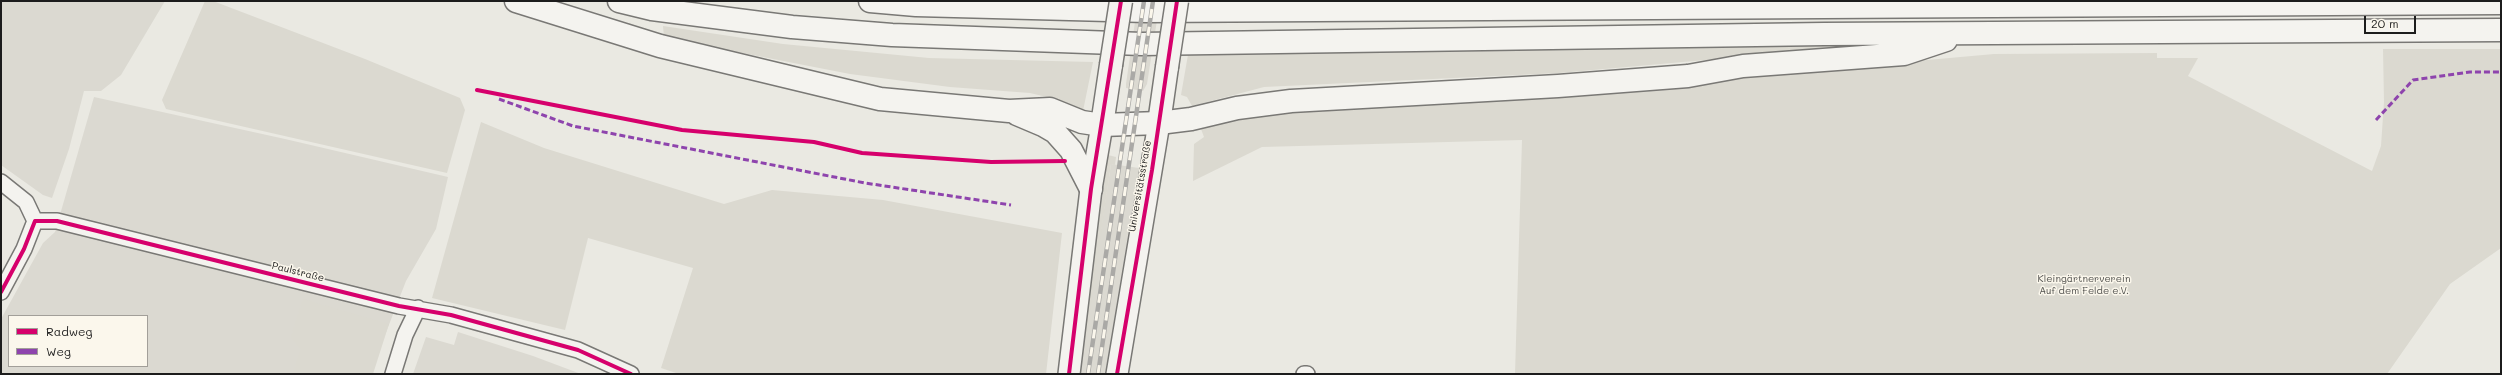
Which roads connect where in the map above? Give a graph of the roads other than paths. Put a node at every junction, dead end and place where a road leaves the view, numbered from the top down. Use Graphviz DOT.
graph roads {
  1 [pos="516,1"];
  2 [pos="619,1"];
  3 [pos="870,1"];
  4 [pos="1121,1"];
  5 [pos="1177,1"];
  6 [pos="1978,1"];
  7 [pos="2496,2"];
  8 [pos="2021,6"];
  9 [pos="2501,30"];
  10 [pos="1964,34"];
  11 [pos="1009,111"];
  12 [pos="1159,123"];
  13 [pos="1102,125"];
  14 [pos="1,182"];
  15 [pos="1091,189"];
  16 [pos="35,220"];
  17 [pos="1,292"];
  18 [pos="418,308"];
  19 [pos="393,374"];
  20 [pos="631,374"];
  21 [pos="1069,374"];
  22 [pos="1117,374"];
  23 [pos="1304,374"];
  24 [pos="1307,374"];
  1 -- 11 [label="main road"];
  2 -- 10 [label="main road"];
  3 -- 8 [label="main road"];
  4 -- 13 [label="main road, bridge"];
  5 -- 12 [label="main road, Universitätsstraße, bridge"];
  6 -- 8 [label="main road"];
  7 -- 8 [label="main road"];
  9 -- 10 [label="main road"];
  10 -- 12 [label="main road"];
  11 -- 13 [label="main road"];
  11 -- 15 [label="main road"];
  12 -- 13 [label="main road"];
  12 -- 22 [label="main road, Universitätsstraße"];
  13 -- 15 [label="main road"];
  14 -- 16 [label="street"];
  15 -- 21 [label="main road"];
  16 -- 17 [label="street"];
  16 -- 18 [label="street, Paulstraße"];
  18 -- 19 [label="street"];
  18 -- 20 [label="street, Paulstraße"];
  23 -- 24 [label="street"];
}
